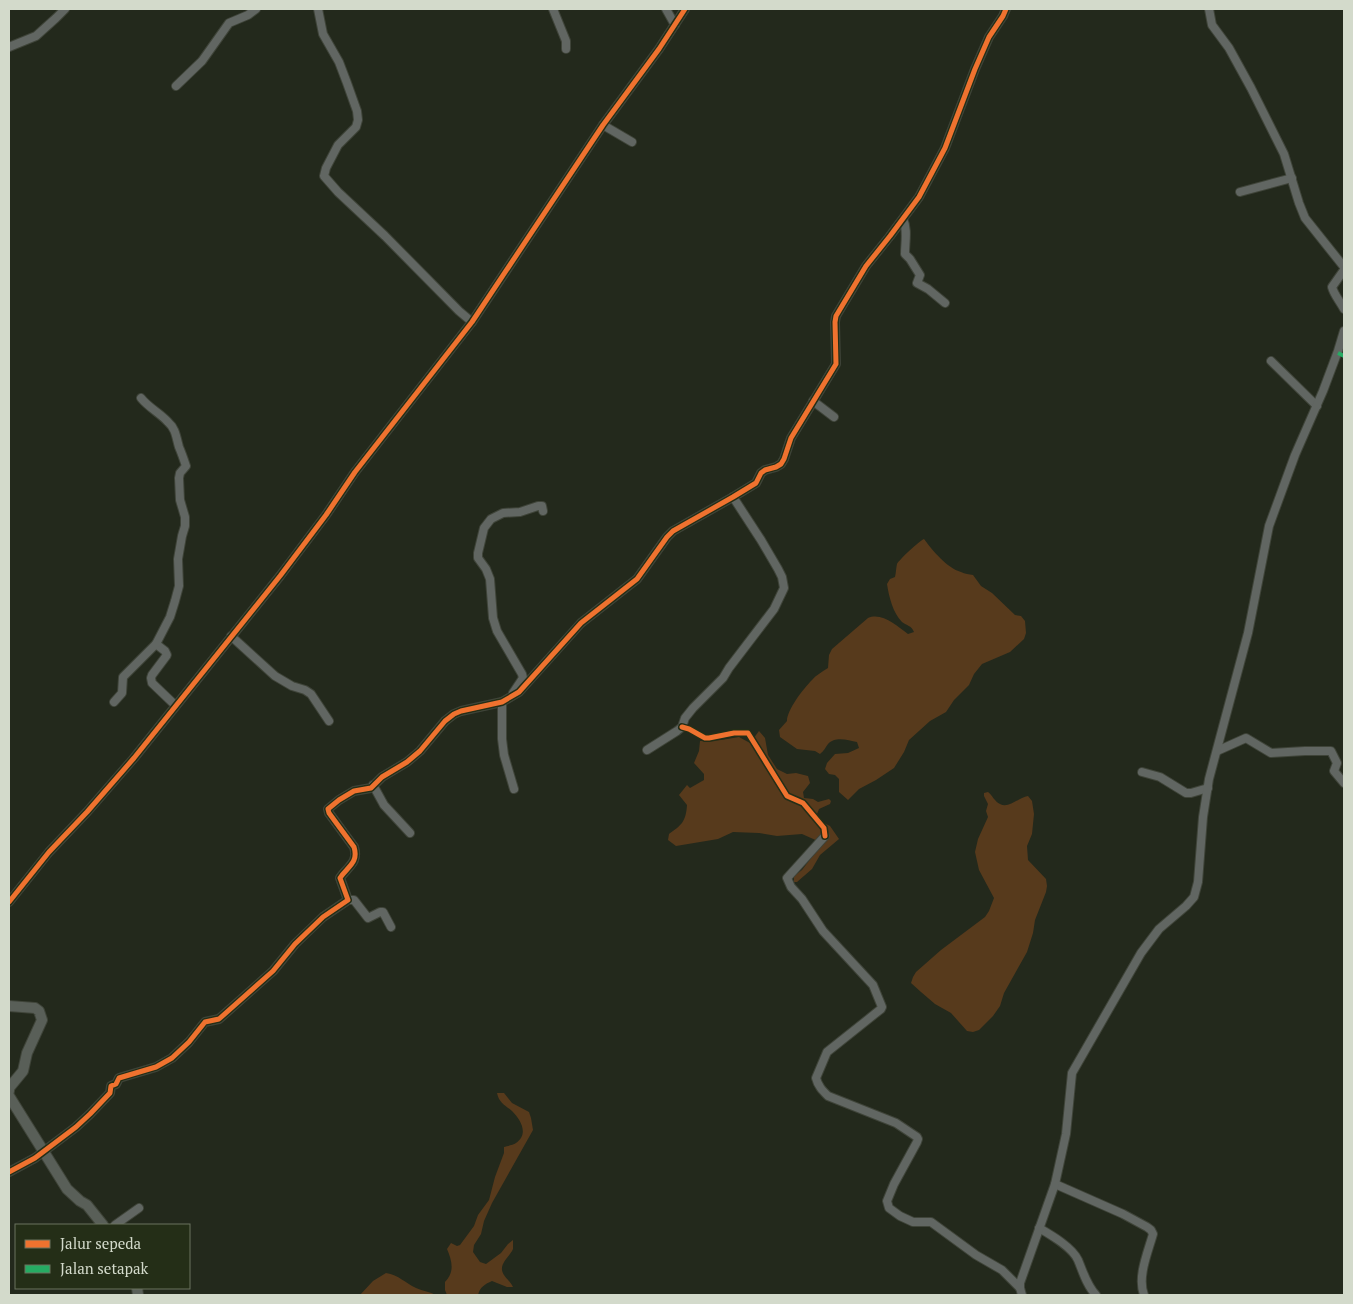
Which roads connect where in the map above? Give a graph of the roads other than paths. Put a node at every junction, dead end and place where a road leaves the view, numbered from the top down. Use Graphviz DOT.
graph roads {
  1 [pos="66,9"];
  2 [pos="256,9"];
  3 [pos="318,9"];
  4 [pos="554,9"];
  5 [pos="666,9"];
  6 [pos="685,9"];
  7 [pos="1006,9"];
  8 [pos="1209,9"];
  9 [pos="674,25"];
  10 [pos="9,47"];
  11 [pos="566,49"];
  12 [pos="176,86"];
  13 [pos="604,125"];
  14 [pos="632,142"];
  15 [pos="1292,178"];
  16 [pos="1240,192"];
  17 [pos="903,219"];
  18 [pos="1344,269"];
  19 [pos="945,303"];
  20 [pos="1344,309"];
  21 [pos="472,322"];
  22 [pos="1344,331"];
  23 [pos="1341,354"];
  24 [pos="1270,361"];
  25 [pos="141,398"];
  26 [pos="813,401"];
  27 [pos="1316,406"];
  28 [pos="834,417"];
  29 [pos="733,497"];
  30 [pos="544,511"];
  31 [pos="231,636"];
  32 [pos="156,644"];
  33 [pos="505,700"];
  34 [pos="114,702"];
  35 [pos="175,705"];
  36 [pos="329,721"];
  37 [pos="647,750"];
  38 [pos="1216,751"];
  39 [pos="1142,772"];
  40 [pos="1344,783"];
  41 [pos="373,785"];
  42 [pos="514,788"];
  43 [pos="1208,788"];
  44 [pos="410,832"];
  45 [pos="825,836"];
  46 [pos="348,900"];
  47 [pos="9,902"];
  48 [pos="391,927"];
  49 [pos="9,1006"];
  50 [pos="9,1091"];
  51 [pos="9,1096"];
  52 [pos="45,1152"];
  53 [pos="9,1172"];
  54 [pos="1054,1184"];
  55 [pos="139,1208"];
  56 [pos="102,1224"];
  57 [pos="116,1224"];
  58 [pos="1039,1228"];
  59 [pos="1021,1292"];
  60 [pos="1096,1295"];
  61 [pos="1144,1295"];
  1 -- 10 [label="street"];
  2 -- 12 [label="street"];
  3 -- 21 [label="street"];
  4 -- 11 [label="street"];
  5 -- 9 [label="street"];
  6 -- 9 [label="street"];
  7 -- 17 [label="street"];
  8 -- 15 [label="street"];
  9 -- 13 [label="street"];
  13 -- 14 [label="street"];
  13 -- 21 [label="street"];
  15 -- 16 [label="street"];
  15 -- 18 [label="street"];
  17 -- 19 [label="street"];
  17 -- 26 [label="street"];
  18 -- 20 [label="street"];
  21 -- 31 [label="street"];
  22 -- 23 [label="street"];
  23 -- 27 [label="street"];
  24 -- 27 [label="street"];
  25 -- 32 [label="street"];
  26 -- 28 [label="street"];
  26 -- 29 [label="street"];
  27 -- 38 [label="street"];
  29 -- 33 [label="street"];
  29 -- 37 [label="street"];
  30 -- 33 [label="street"];
  31 -- 35 [label="street"];
  31 -- 36 [label="street"];
  32 -- 34 [label="street"];
  32 -- 35 [label="street"];
  33 -- 41 [label="street"];
  33 -- 42 [label="street"];
  35 -- 47 [label="street"];
  38 -- 40 [label="street"];
  38 -- 43 [label="street"];
  39 -- 43 [label="street"];
  41 -- 44 [label="street"];
  41 -- 46 [label="street"];
  43 -- 54 [label="street"];
  45 -- 59 [label="street"];
  46 -- 48 [label="street"];
  46 -- 52 [label="street"];
  49 -- 50 [label="street"];
  51 -- 52 [label="street"];
  52 -- 53 [label="street"];
  52 -- 56 [label="street"];
  54 -- 58 [label="street"];
  54 -- 61 [label="street"];
  55 -- 57 [label="street"];
  58 -- 59 [label="street"];
  58 -- 60 [label="street"];
}
